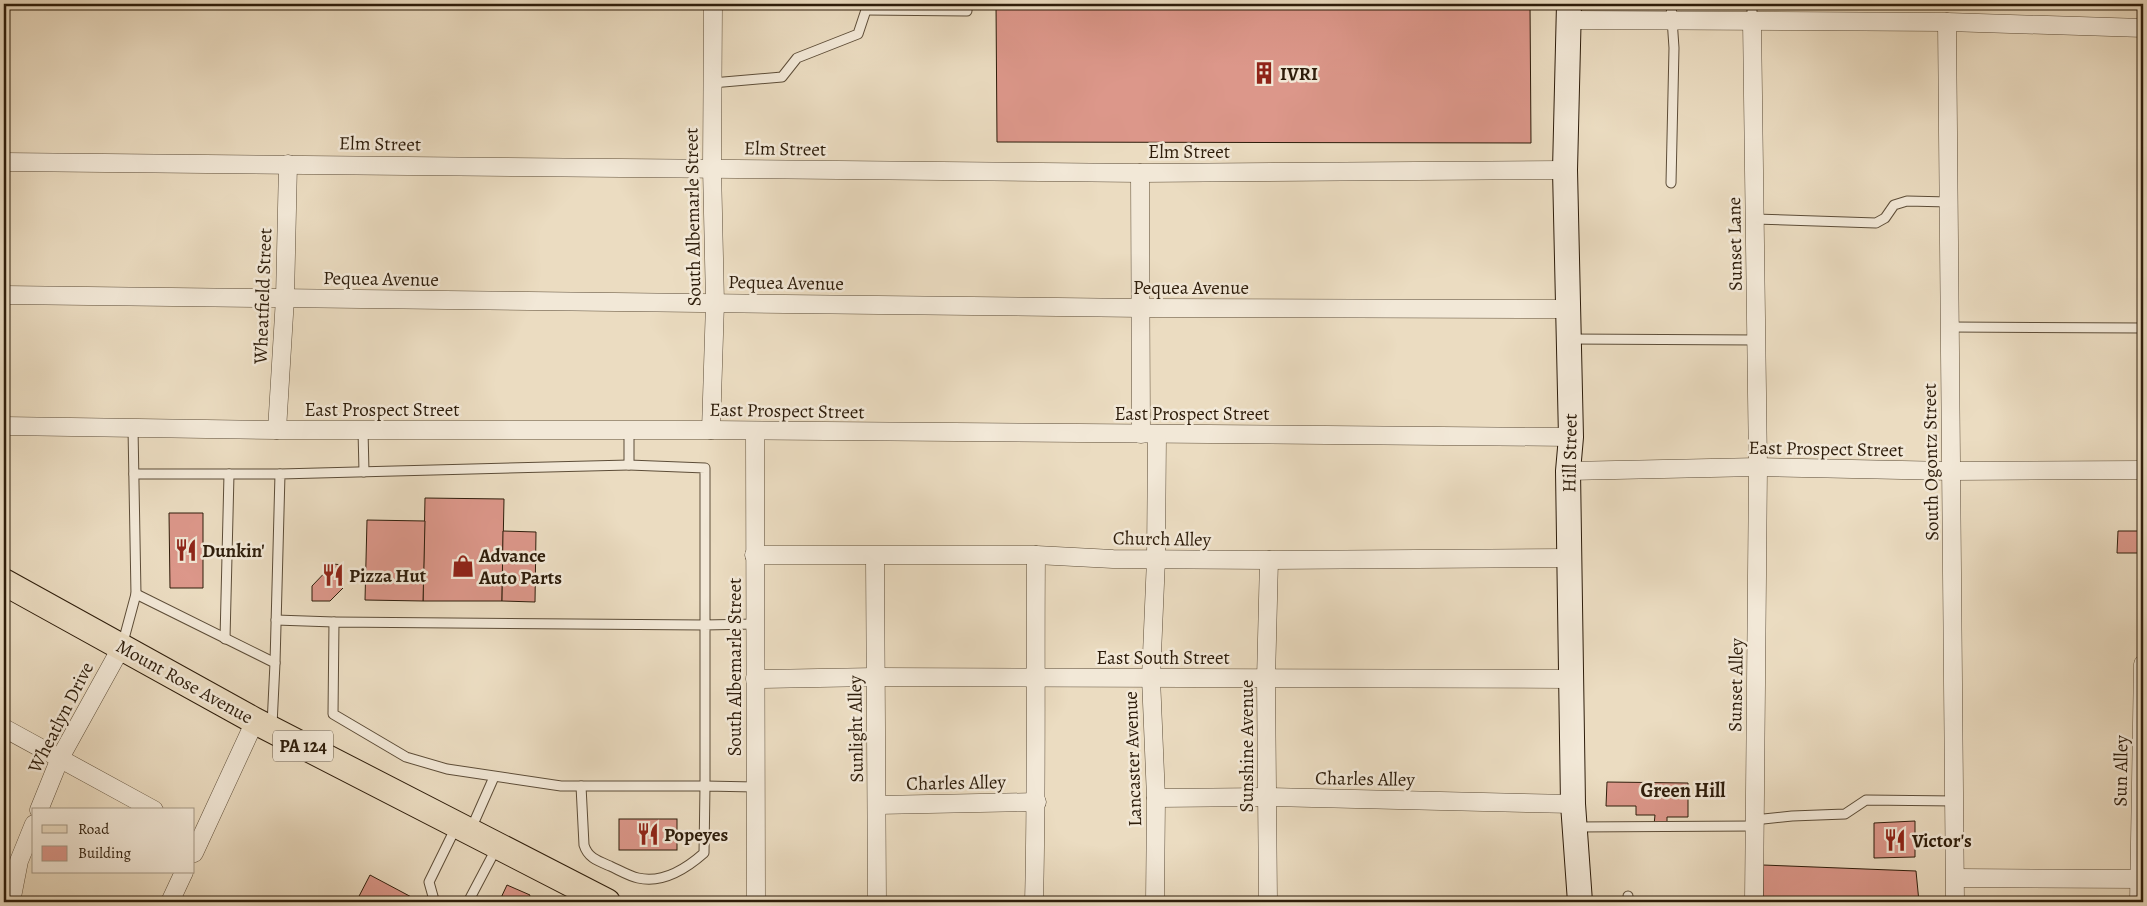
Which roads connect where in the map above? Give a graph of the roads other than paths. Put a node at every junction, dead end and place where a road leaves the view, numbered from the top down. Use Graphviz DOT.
graph roads {
  1 [pos="713,4"];
  2 [pos="967,4"];
  3 [pos="866,7"];
  4 [pos="919,7"];
  5 [pos="1569,12"];
  6 [pos="1672,12"];
  7 [pos="1752,12"];
  8 [pos="1947,22"];
  9 [pos="2143,28"];
  10 [pos="712,83"];
  11 [pos="4,162"];
  12 [pos="288,164"];
  13 [pos="712,168"];
  14 [pos="1565,170"];
  15 [pos="1140,173"];
  16 [pos="1671,184"];
  17 [pos="1949,202"];
  18 [pos="1755,219"];
  19 [pos="4,295"];
  20 [pos="285,298"];
  21 [pos="715,303"];
  22 [pos="1142,308"];
  23 [pos="1569,309"];
  24 [pos="1950,327"];
  25 [pos="2143,328"];
  26 [pos="1569,339"];
  27 [pos="1756,340"];
  28 [pos="4,426"];
  29 [pos="133,428"];
  30 [pos="278,430"];
  31 [pos="363,430"];
  32 [pos="628,430"];
  33 [pos="711,430"];
  34 [pos="755,432"];
  35 [pos="1149,434"];
  36 [pos="1571,437"];
  37 [pos="630,465"];
  38 [pos="1758,468"];
  39 [pos="2143,470"];
  40 [pos="1568,471"];
  41 [pos="1951,471"];
  42 [pos="364,472"];
  43 [pos="134,474"];
  44 [pos="229,474"];
  45 [pos="280,474"];
  46 [pos="754,555"];
  47 [pos="1036,555"];
  48 [pos="875,556"];
  49 [pos="1570,558"];
  50 [pos="1156,559"];
  51 [pos="1269,560"];
  52 [pos="4,582"];
  53 [pos="136,594"];
  54 [pos="276,620"];
  55 [pos="334,622"];
  56 [pos="755,624"];
  57 [pos="704,625"];
  58 [pos="225,639"];
  59 [pos="122,646"];
  60 [pos="275,663"];
  61 [pos="2143,664"];
  62 [pos="875,677"];
  63 [pos="1035,678"];
  64 [pos="1151,678"];
  65 [pos="755,679"];
  66 [pos="1266,679"];
  67 [pos="1570,679"];
  68 [pos="263,725"];
  69 [pos="4,728"];
  70 [pos="60,758"];
  71 [pos="494,777"];
  72 [pos="581,786"];
  73 [pos="705,786"];
  74 [pos="755,787"];
  75 [pos="1267,797"];
  76 [pos="1156,798"];
  77 [pos="1955,801"];
  78 [pos="1037,802"];
  79 [pos="1573,804"];
  80 [pos="877,805"];
  81 [pos="40,808"];
  82 [pos="150,808"];
  83 [pos="1754,823"];
  84 [pos="1575,827"];
  85 [pos="463,828"];
  86 [pos="32,829"];
  87 [pos="198,834"];
  88 [pos="498,846"];
  89 [pos="195,848"];
  90 [pos="183,874"];
  91 [pos="1956,878"];
  92 [pos="2142,879"];
  93 [pos="435,901"];
  94 [pos="11,902"];
  95 [pos="170,902"];
  96 [pos="468,902"];
  97 [pos="607,902"];
  98 [pos="756,902"];
  99 [pos="877,902"];
  100 [pos="1034,902"];
  101 [pos="1155,902"];
  102 [pos="1268,902"];
  103 [pos="1580,902"];
  104 [pos="1754,902"];
  105 [pos="1955,902"];
  106 [pos="2139,902"];
  1 -- 10 [label="street, South Albemarle Street"];
  2 -- 4 [label="lane"];
  3 -- 4 [label="lane"];
  3 -- 10 [label="lane"];
  5 -- 6 [label="street"];
  5 -- 14 [label="main road, Hill Street"];
  6 -- 7 [label="street"];
  6 -- 16 [label="lane"];
  7 -- 8 [label="street"];
  7 -- 18 [label="street, Sunset Lane"];
  8 -- 9 [label="street"];
  8 -- 17 [label="street, South Ogontz Street"];
  10 -- 13 [label="street, South Albemarle Street"];
  11 -- 12 [label="street, Elm Street"];
  12 -- 13 [label="street, Elm Street"];
  12 -- 20 [label="street, Wheatfield Street"];
  13 -- 15 [label="street, Elm Street"];
  13 -- 21 [label="street, South Albemarle Street"];
  14 -- 15 [label="street, Elm Street"];
  14 -- 23 [label="main road, Hill Street"];
  15 -- 22 [label="street, Lancaster Avenue"];
  17 -- 18 [label="lane"];
  17 -- 24 [label="street, South Ogontz Street"];
  18 -- 27 [label="street, Sunset Lane"];
  19 -- 20 [label="street, Pequea Avenue"];
  20 -- 21 [label="street, Pequea Avenue"];
  20 -- 30 [label="street, Wheatfield Street"];
  21 -- 22 [label="street, Pequea Avenue"];
  21 -- 33 [label="street, South Albemarle Street"];
  22 -- 23 [label="street, Pequea Avenue"];
  22 -- 35 [label="street, Lancaster Avenue"];
  23 -- 26 [label="main road, Hill Street"];
  24 -- 25 [label="lane"];
  24 -- 41 [label="street, South Ogontz Street"];
  26 -- 27 [label="lane"];
  26 -- 36 [label="main road, Hill Street"];
  27 -- 38 [label="street, Sunset Lane"];
  28 -- 29 [label="street, East Prospect Street"];
  29 -- 30 [label="street, East Prospect Street"];
  29 -- 43 [label="lane"];
  30 -- 31 [label="street, East Prospect Street"];
  31 -- 32 [label="street, East Prospect Street"];
  31 -- 42 [label="lane"];
  32 -- 33 [label="street, East Prospect Street"];
  32 -- 37 [label="lane"];
  33 -- 34 [label="street, East Prospect Street"];
  34 -- 35 [label="street, East Prospect Street"];
  34 -- 46 [label="street, South Albemarle Street"];
  35 -- 36 [label="street, East Prospect Street"];
  35 -- 50 [label="street, Lancaster Avenue"];
  36 -- 40 [label="main road, Hill Street"];
  37 -- 42 [label="lane"];
  37 -- 57 [label="lane"];
  38 -- 40 [label="street, East Prospect Street"];
  38 -- 41 [label="street, East Prospect Street"];
  38 -- 83 [label="street, Sunset Alley"];
  39 -- 41 [label="street, East Prospect Street"];
  40 -- 49 [label="main road, Hill Street"];
  41 -- 77 [label="street, South Ogontz Street"];
  42 -- 45 [label="lane"];
  43 -- 44 [label="lane"];
  43 -- 53 [label="lane"];
  44 -- 45 [label="lane"];
  44 -- 58 [label="lane"];
  45 -- 54 [label="lane"];
  46 -- 48 [label="street, Church Alley"];
  46 -- 56 [label="street, South Albemarle Street"];
  47 -- 48 [label="street, Church Alley"];
  47 -- 50 [label="street, Church Alley"];
  47 -- 63 [label="street"];
  48 -- 62 [label="street, Sunlight Alley"];
  49 -- 51 [label="street, Church Alley"];
  49 -- 67 [label="main road, Hill Street"];
  50 -- 51 [label="street, Church Alley"];
  50 -- 64 [label="street, Lancaster Avenue"];
  51 -- 66 [label="street, Sunshine Avenue"];
  52 -- 59 [label="main road, Mount Rose Avenue / PA 124"];
  53 -- 58 [label="lane"];
  53 -- 59 [label="lane"];
  54 -- 55 [label="lane"];
  54 -- 60 [label="lane"];
  55 -- 57 [label="lane"];
  55 -- 71 [label="lane"];
  56 -- 57 [label="lane"];
  56 -- 65 [label="street, South Albemarle Street"];
  57 -- 73 [label="lane"];
  58 -- 60 [label="lane"];
  59 -- 68 [label="main road, Mount Rose Avenue / PA 124"];
  59 -- 70 [label="street, Wheatlyn Drive"];
  60 -- 68 [label="lane"];
  61 -- 92 [label="street, Sun Alley"];
  62 -- 63 [label="street, East South Street"];
  62 -- 65 [label="street, East South Street"];
  62 -- 80 [label="street, Sunlight Alley"];
  63 -- 64 [label="street, East South Street"];
  63 -- 78 [label="street"];
  64 -- 66 [label="street, East South Street"];
  64 -- 76 [label="street, Lancaster Avenue"];
  65 -- 74 [label="street, South Albemarle Street"];
  66 -- 67 [label="street, East South Street"];
  66 -- 75 [label="street, Sunshine Avenue"];
  67 -- 79 [label="main road, Hill Street"];
  68 -- 85 [label="main road, Mount Rose Avenue / PA 124"];
  68 -- 87 [label="street"];
  69 -- 70 [label="street"];
  70 -- 81 [label="street, Wheatlyn Drive"];
  70 -- 82 [label="street"];
  71 -- 72 [label="lane"];
  71 -- 85 [label="lane"];
  72 -- 73 [label="lane"];
  72 -- 73 [label="lane"];
  73 -- 74 [label="lane"];
  74 -- 98 [label="street, South Albemarle Street"];
  75 -- 76 [label="street, Charles Alley"];
  75 -- 79 [label="street, Charles Alley"];
  75 -- 102 [label="street, Sunshine Avenue"];
  76 -- 101 [label="street, Lancaster Avenue"];
  77 -- 83 [label="lane"];
  77 -- 91 [label="street, South Ogontz Street"];
  78 -- 80 [label="street, Charles Alley"];
  78 -- 100 [label="street"];
  79 -- 84 [label="main road, Hill Street"];
  80 -- 99 [label="street, Sunlight Alley"];
  83 -- 84 [label="lane"];
  83 -- 104 [label="street, Sunset Alley"];
  84 -- 103 [label="main road, Hill Street"];
  85 -- 88 [label="main road, Mount Rose Avenue / PA 124"];
  85 -- 93 [label="lane"];
  86 -- 94 [label="street"];
  87 -- 89 [label="street"];
  88 -- 96 [label="lane"];
  88 -- 97 [label="main road, Mount Rose Avenue / PA 124"];
  90 -- 95 [label="street"];
  91 -- 92 [label="street"];
  91 -- 105 [label="street, South Ogontz Street"];
  92 -- 106 [label="street"];
}
